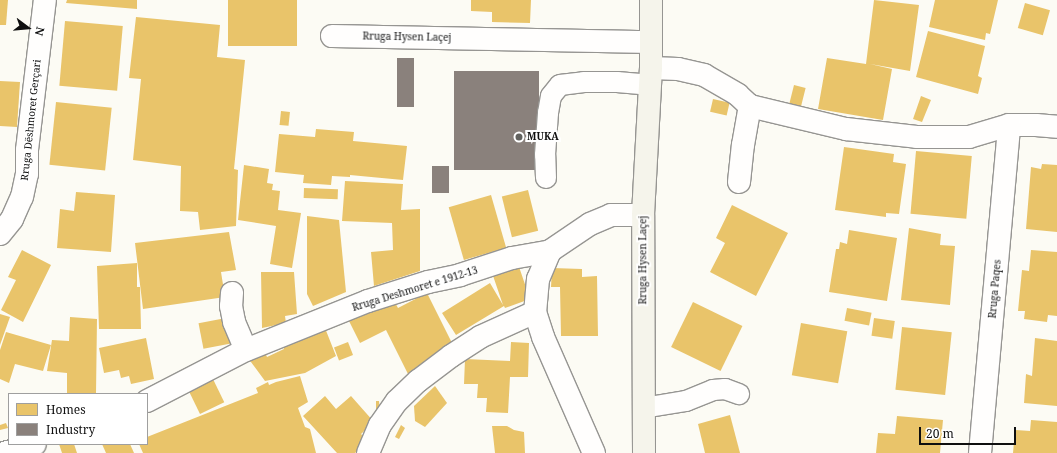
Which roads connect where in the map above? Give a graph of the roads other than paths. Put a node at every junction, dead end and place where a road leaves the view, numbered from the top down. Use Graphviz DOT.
graph roads {
  1 [pos="45,0"];
  2 [pos="651,0"];
  3 [pos="332,36"];
  4 [pos="651,42"];
  5 [pos="650,76"];
  6 [pos="750,106"];
  7 [pos="1009,125"];
  8 [pos="1057,127"];
  9 [pos="546,178"];
  10 [pos="740,182"];
  11 [pos="643,215"];
  12 [pos="0,234"];
  13 [pos="550,251"];
  14 [pos="232,293"];
  15 [pos="535,312"];
  16 [pos="246,350"];
  17 [pos="739,394"];
  18 [pos="148,400"];
  19 [pos="643,408"];
  20 [pos="32,445"];
  21 [pos="4,453"];
  22 [pos="368,453"];
  23 [pos="594,453"];
  24 [pos="644,453"];
  25 [pos="980,453"];
  1 -- 12 [label="street, Rruga Dëshmoret Gerçari"];
  2 -- 4 [label="main road, Rruga Hysen Laçej"];
  3 -- 4 [label="street, Rruga Hysen Laçej"];
  4 -- 5 [label="main road, Rruga Hysen Laçej"];
  5 -- 6 [label="street"];
  5 -- 9 [label="lane"];
  5 -- 11 [label="main road, Rruga Hysen Laçej"];
  6 -- 7 [label="street"];
  6 -- 10 [label="street"];
  7 -- 8 [label="street"];
  7 -- 25 [label="street, Rruga Paqes"];
  11 -- 13 [label="street, Rruga Deshmoret e 1912-13"];
  11 -- 19 [label="main road, Rruga Hysen Laçej"];
  13 -- 15 [label="street"];
  13 -- 16 [label="street, Rruga Deshmoret e 1912-13"];
  14 -- 16 [label="street"];
  15 -- 22 [label="street"];
  15 -- 23 [label="street"];
  16 -- 18 [label="street, Rruga Deshmoret e 1912-13"];
  17 -- 19 [label="lane"];
  19 -- 24 [label="main road, Rruga Hysen Laçej"];
  20 -- 21 [label="street"];
}
